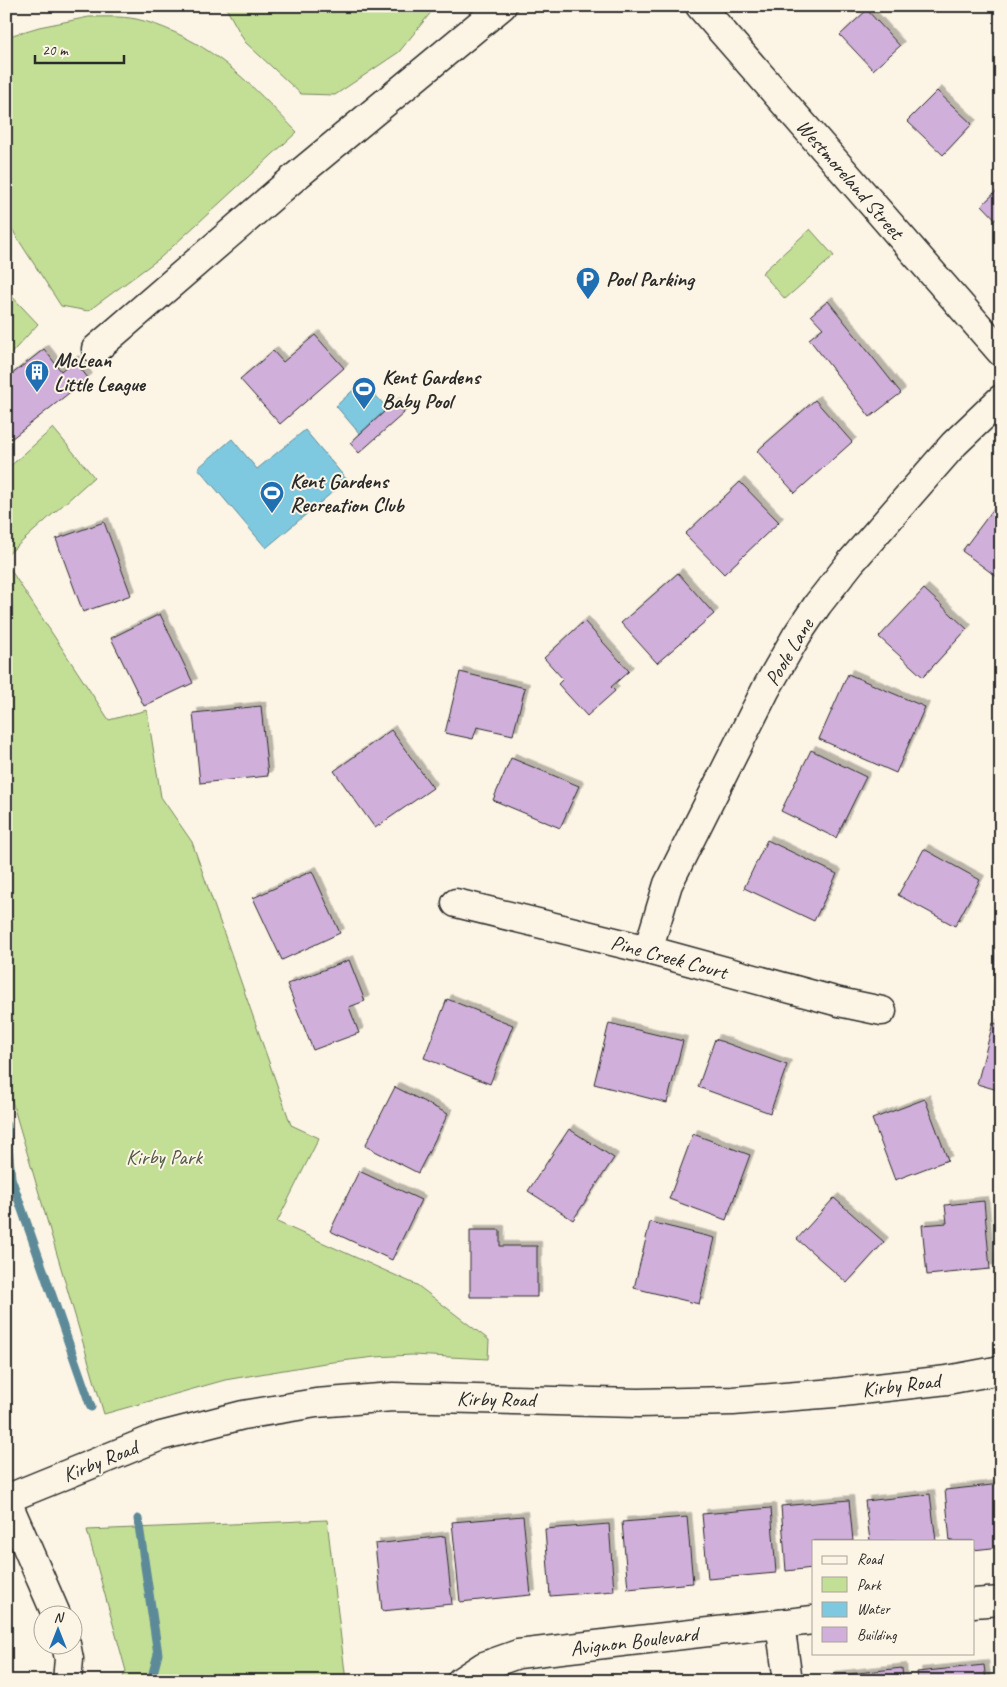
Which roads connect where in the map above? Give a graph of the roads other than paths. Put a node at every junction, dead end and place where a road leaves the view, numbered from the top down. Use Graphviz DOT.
graph roads {
  1 [pos="502,6"];
  2 [pos="700,6"];
  3 [pos="96,349"];
  4 [pos="1001,352"];
  5 [pos="1001,399"];
  6 [pos="456,903"];
  7 [pos="648,950"];
  8 [pos="882,1011"];
  9 [pos="1001,1370"];
  10 [pos="6,1499"];
  11 [pos="1001,1601"];
  12 [pos="974,1603"];
  13 [pos="52,1604"];
  14 [pos="812,1620"];
  15 [pos="780,1624"];
  16 [pos="68,1654"];
  17 [pos="67,1681"];
  18 [pos="461,1681"];
  19 [pos="788,1681"];
  1 -- 3 [label="street"];
  2 -- 4 [label="street, Westmoreland Street"];
  5 -- 7 [label="street, Poole Lane"];
  6 -- 7 [label="street, Pine Creek Court"];
  7 -- 8 [label="street, Pine Creek Court"];
  9 -- 10 [label="street, Kirby Road"];
  10 -- 13 [label="street"];
  11 -- 12 [label="street"];
  14 -- 15 [label="street, Avignon Boulevard"];
  15 -- 18 [label="street, Avignon Boulevard"];
  15 -- 19 [label="street"];
  16 -- 17 [label="street"];
}
